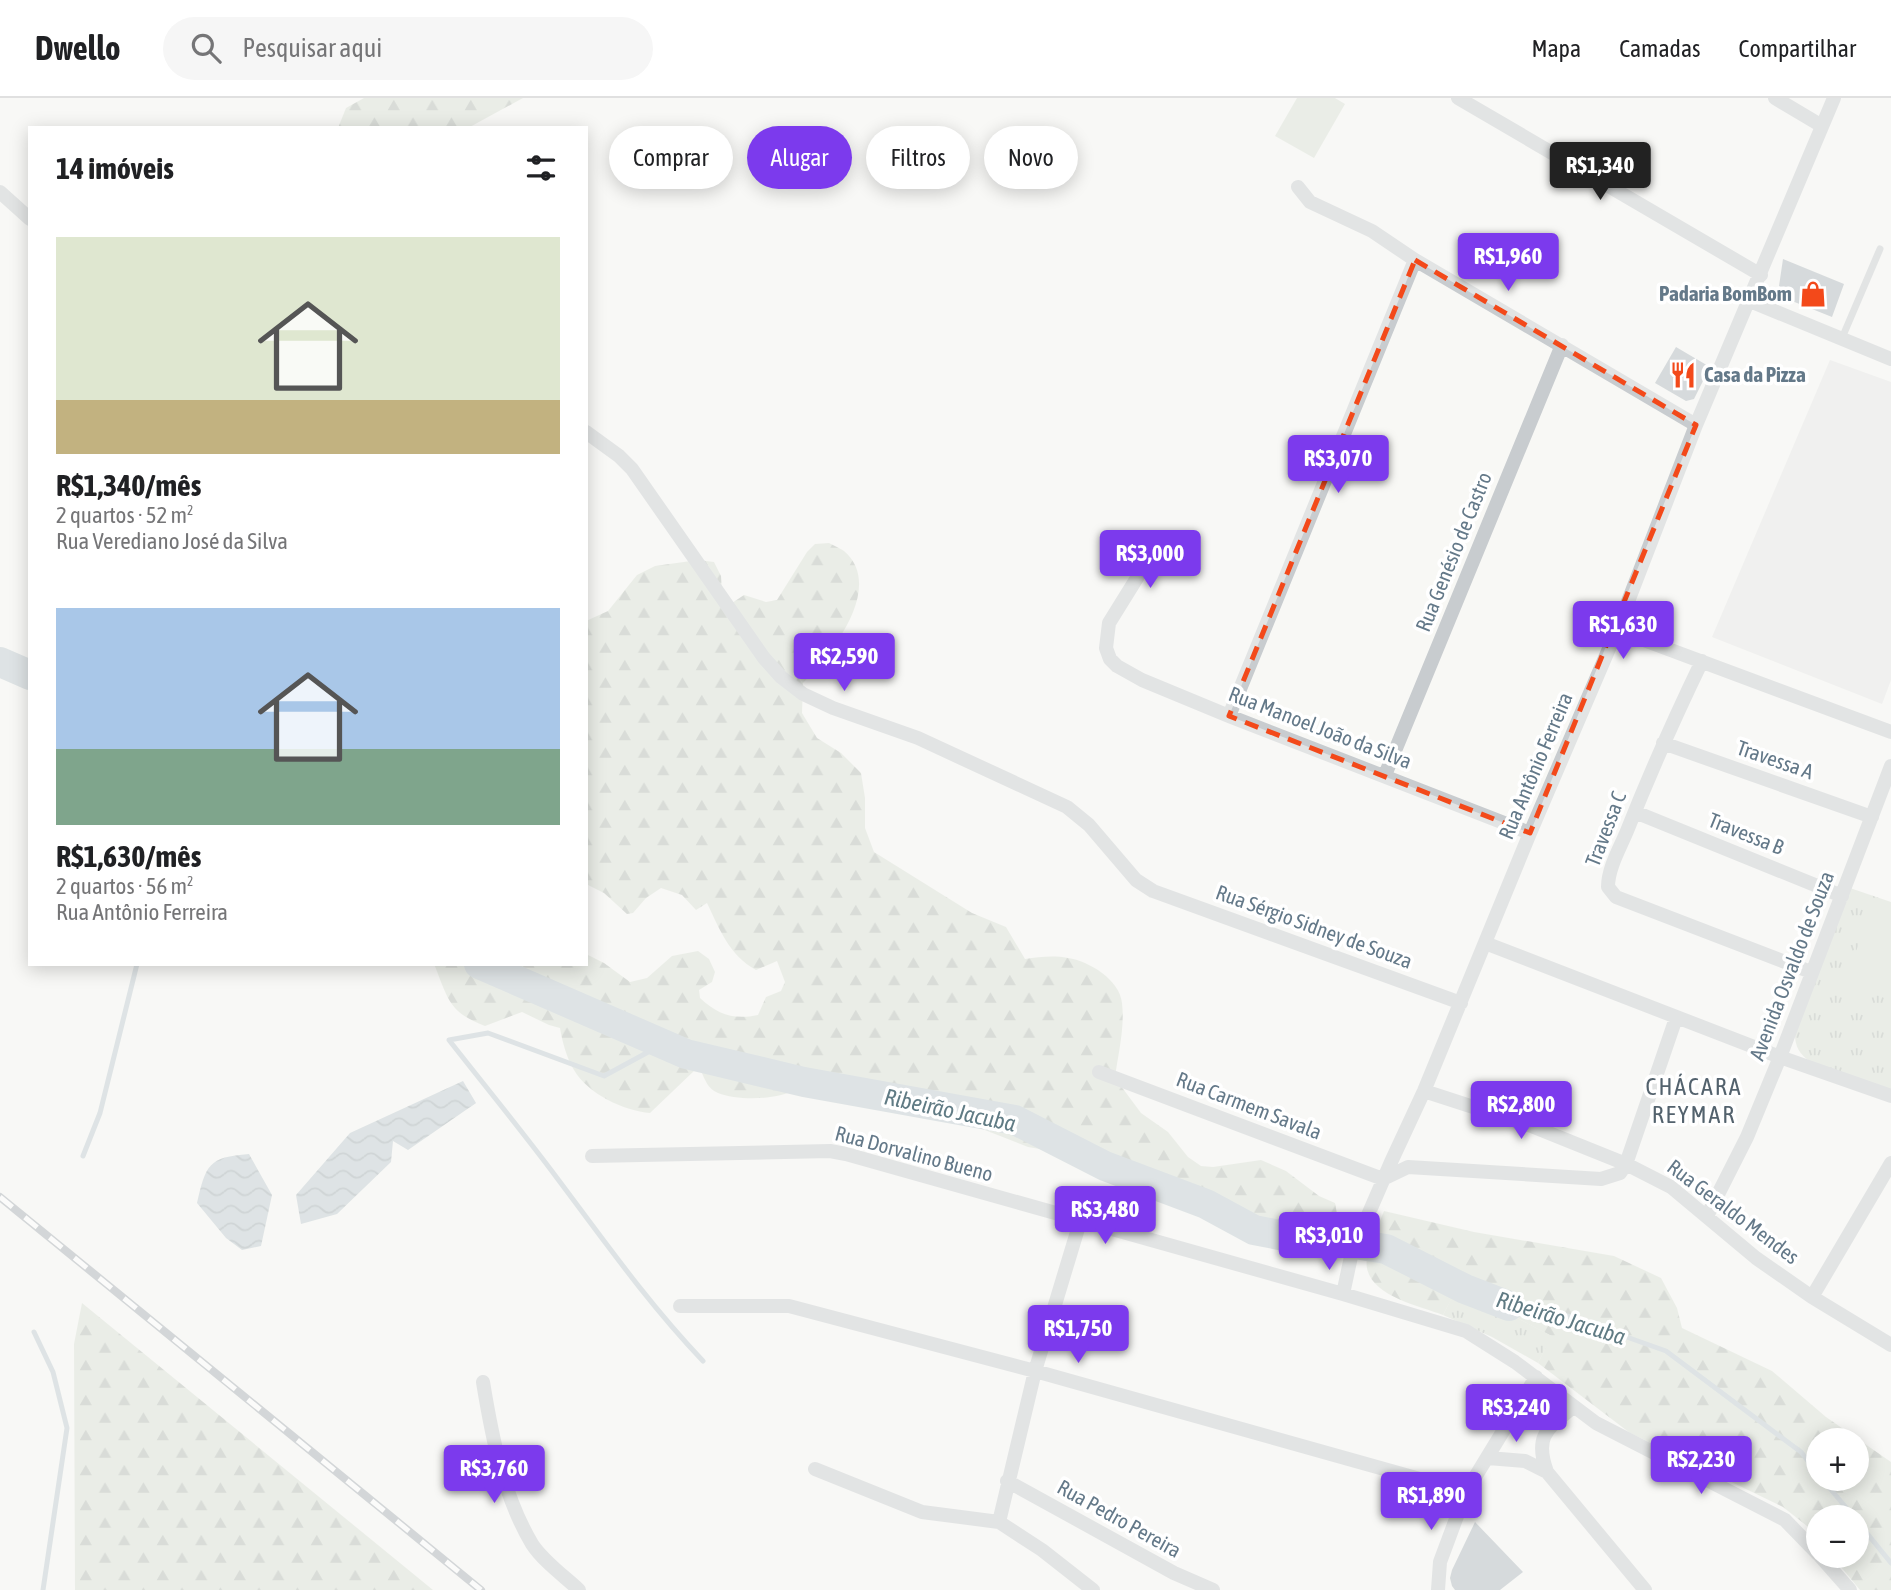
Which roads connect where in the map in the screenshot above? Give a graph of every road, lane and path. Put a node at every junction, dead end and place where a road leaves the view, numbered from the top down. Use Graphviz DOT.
graph roads {
  1 [pos="1458,98"];
  2 [pos="1775,98"];
  3 [pos="1834,98"];
  4 [pos="1822,126"];
  5 [pos="1298,187"];
  6 [pos="0,192"];
  7 [pos="28,217"];
  8 [pos="1880,249"];
  9 [pos="1415,260"];
  10 [pos="1760,275"];
  11 [pos="1750,301"];
  12 [pos="1842,338"];
  13 [pos="1562,345"];
  14 [pos="1891,359"];
  15 [pos="1696,425"];
  16 [pos="588,433"];
  17 [pos="1136,543"];
  18 [pos="1617,630"];
  19 [pos="1702,661"];
  20 [pos="1229,716"];
  21 [pos="1891,732"];
  22 [pos="1663,743"];
  23 [pos="1891,766"];
  24 [pos="1385,775"];
  25 [pos="1635,812"];
  26 [pos="1872,817"];
  27 [pos="1530,833"];
  28 [pos="1842,896"];
  29 [pos="1485,943"];
  30 [pos="1811,972"];
  31 [pos="1461,1003"];
  32 [pos="1676,1018"];
  33 [pos="1780,1057"];
  34 [pos="1099,1072"];
  35 [pos="1424,1091"];
  36 [pos="1891,1096"];
  37 [pos="592,1156"];
  38 [pos="1891,1163"];
  39 [pos="1626,1164"];
  40 [pos="1383,1179"];
  41 [pos="1707,1216"];
  42 [pos="1080,1222"];
  43 [pos="1343,1294"];
  44 [pos="1812,1297"];
  45 [pos="680,1306"];
  46 [pos="1891,1345"];
  47 [pos="1035,1371"];
  48 [pos="1536,1377"];
  49 [pos="483,1382"];
  50 [pos="1573,1407"];
  51 [pos="1488,1458"];
  52 [pos="815,1469"];
  53 [pos="1547,1472"];
  54 [pos="1007,1481"];
  55 [pos="1466,1492"];
  56 [pos="999,1522"];
  57 [pos="1806,1542"];
  58 [pos="1831,1568"];
  59 [pos="1440,1587"];
  60 [pos="579,1590"];
  61 [pos="1093,1590"];
  62 [pos="1213,1590"];
  63 [pos="1645,1590"];
  64 [pos="1850,1590"];
  1 -- 10 [label="street"];
  2 -- 4 [label="street"];
  3 -- 4 [label="street, Rua Antônio Ferreira"];
  4 -- 10 [label="street, Rua Antônio Ferreira"];
  5 -- 9 [label="street"];
  6 -- 7 [label="street"];
  8 -- 12 [label="lane"];
  9 -- 13 [label="street"];
  9 -- 20 [label="street"];
  10 -- 11 [label="street, Rua Antônio Ferreira"];
  11 -- 12 [label="street"];
  11 -- 15 [label="street, Rua Antônio Ferreira"];
  12 -- 14 [label="street"];
  13 -- 15 [label="street"];
  13 -- 24 [label="street, Rua Genésio de Castro"];
  15 -- 18 [label="street, Rua Antônio Ferreira"];
  16 -- 31 [label="street, Rua Sérgio Sidney de Souza"];
  17 -- 20 [label="street, Rua Manoel João da Silva"];
  18 -- 19 [label="street"];
  18 -- 27 [label="street, Rua Antônio Ferreira"];
  19 -- 21 [label="street"];
  19 -- 22 [label="street, Travessa C"];
  20 -- 24 [label="street, Rua Manoel João da Silva"];
  22 -- 25 [label="street, Travessa C"];
  22 -- 26 [label="street, Travessa A"];
  23 -- 26 [label="street, Avenida Osvaldo de Souza"];
  24 -- 27 [label="street, Rua Manoel João da Silva"];
  25 -- 28 [label="street, Travessa B"];
  25 -- 30 [label="street, Travessa C"];
  26 -- 28 [label="street, Avenida Osvaldo de Souza"];
  27 -- 29 [label="street, Rua Antônio Ferreira"];
  28 -- 30 [label="street, Avenida Osvaldo de Souza"];
  29 -- 31 [label="street, Rua Antônio Ferreira"];
  29 -- 32 [label="street"];
  30 -- 33 [label="street, Avenida Osvaldo de Souza"];
  31 -- 35 [label="street, Rua Antônio Ferreira"];
  32 -- 33 [label="street"];
  32 -- 39 [label="street"];
  33 -- 36 [label="street"];
  33 -- 41 [label="street, Avenida Osvaldo de Souza"];
  34 -- 40 [label="street, Rua Carmem Savala"];
  35 -- 39 [label="street, Rua Geraldo Mendes"];
  35 -- 40 [label="street, Rua Antônio Ferreira"];
  37 -- 42 [label="street, Rua Dorvalino Bueno"];
  38 -- 44 [label="street, Rua Geraldo Mendes"];
  39 -- 40 [label="street"];
  39 -- 41 [label="street, Rua Geraldo Mendes"];
  40 -- 43 [label="street, Rua Antônio Ferreira"];
  41 -- 44 [label="street, Rua Geraldo Mendes"];
  42 -- 43 [label="street, Rua Dorvalino Bueno"];
  42 -- 47 [label="street"];
  43 -- 48 [label="street, Rua Dorvalino Bueno"];
  44 -- 46 [label="street, Rua Geraldo Mendes"];
  45 -- 47 [label="street"];
  47 -- 54 [label="street"];
  47 -- 55 [label="street"];
  48 -- 50 [label="street, Rua Dorvalino Bueno"];
  48 -- 51 [label="street"];
  49 -- 60 [label="street"];
  50 -- 53 [label="street"];
  50 -- 57 [label="street, Rua Dorvalino Bueno"];
  51 -- 53 [label="street"];
  51 -- 55 [label="street"];
  52 -- 56 [label="street"];
  53 -- 63 [label="street"];
  54 -- 56 [label="street"];
  54 -- 62 [label="street, Rua Pedro Pereira"];
  55 -- 59 [label="street"];
  56 -- 61 [label="street"];
  58 -- 64 [label="street, Rua Dorvalino Bueno"];
}
